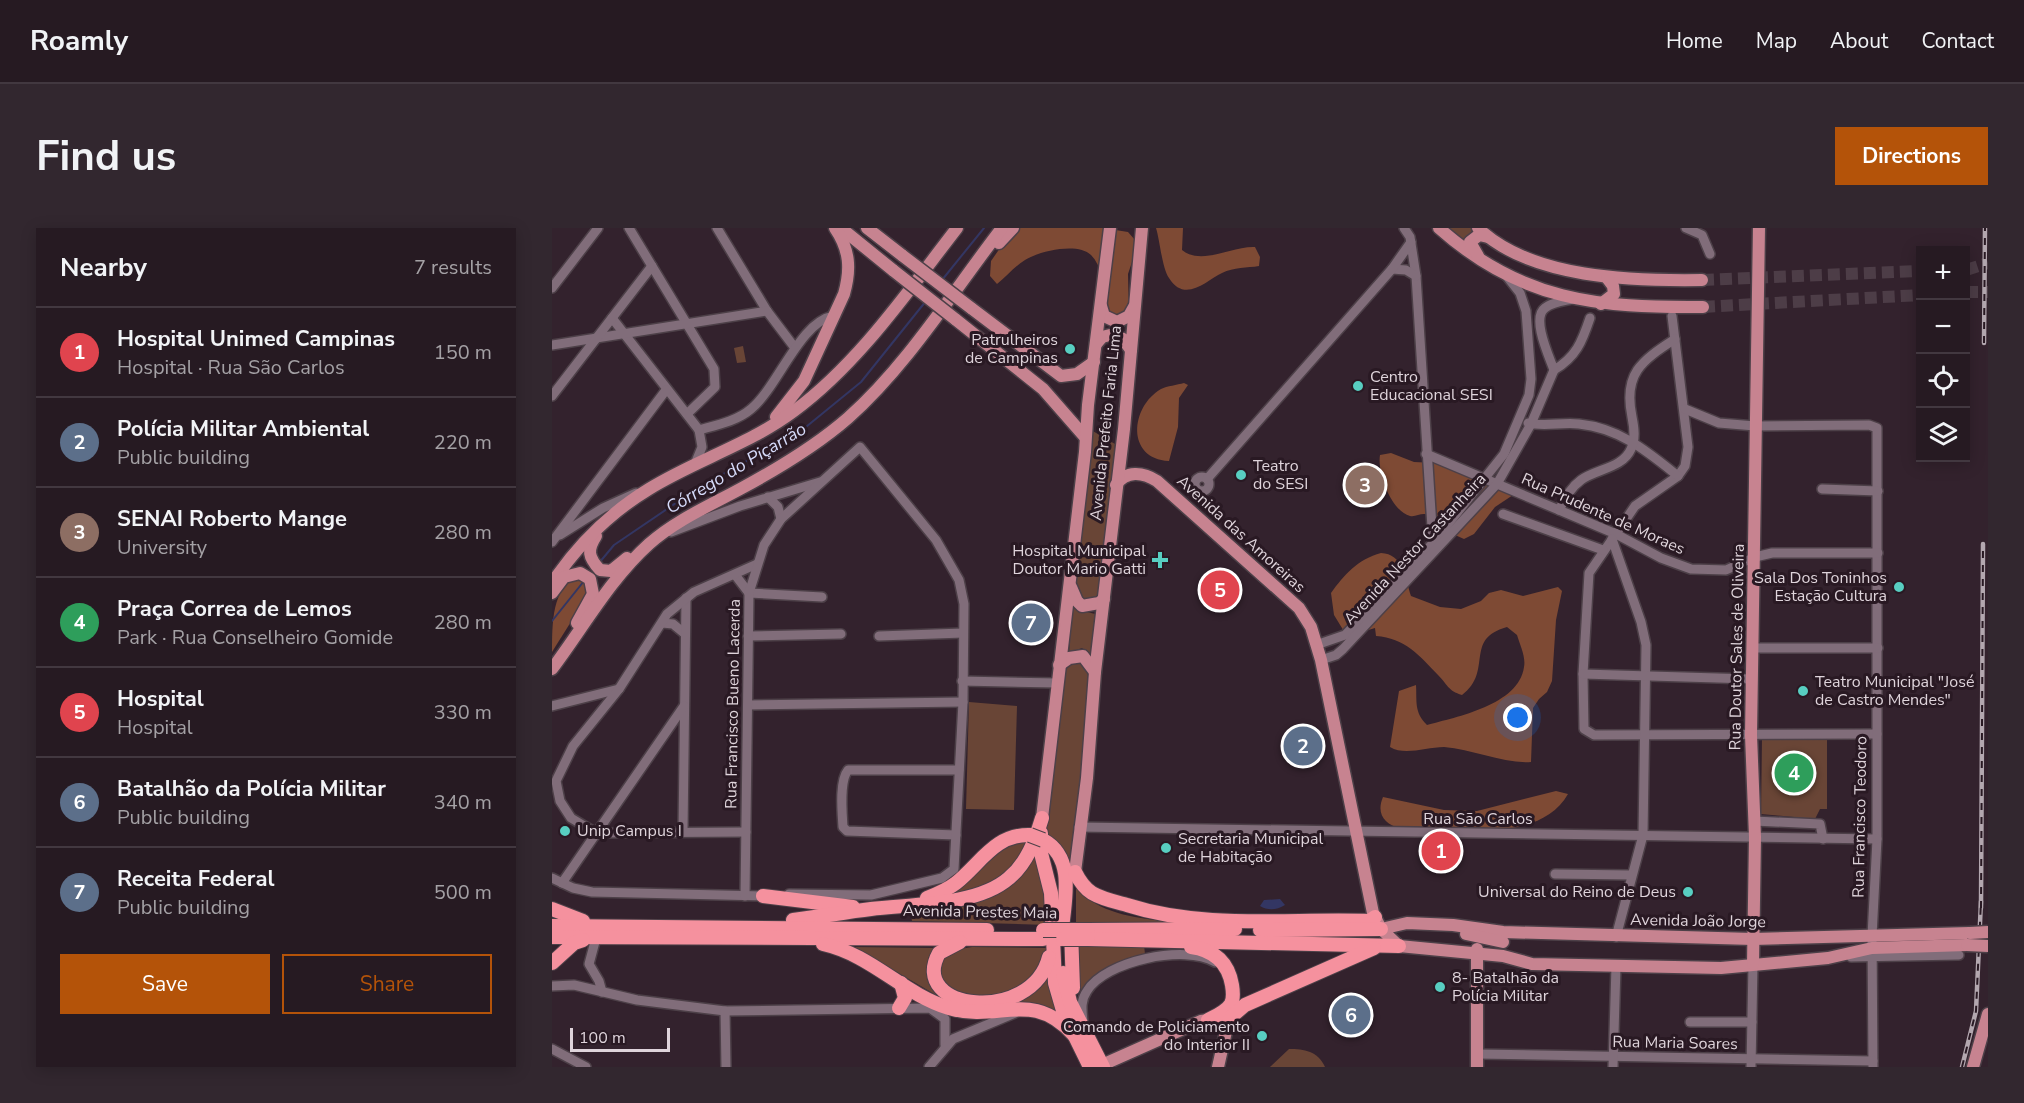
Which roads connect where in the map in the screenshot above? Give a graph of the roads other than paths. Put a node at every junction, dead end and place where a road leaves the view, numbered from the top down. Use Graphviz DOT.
graph roads {
  1 [pos="598,228"];
  2 [pos="629,228"];
  3 [pos="717,228"];
  4 [pos="835,228"];
  5 [pos="841,228"];
  6 [pos="867,228"];
  7 [pos="874,228"];
  8 [pos="957,228"];
  9 [pos="1004,228"];
  10 [pos="1013,228"];
  11 [pos="1102,228"];
  12 [pos="1110,228"];
  13 [pos="1142,228"];
  14 [pos="1404,228"];
  15 [pos="1439,228"];
  16 [pos="1686,228"];
  17 [pos="1759,228"];
  18 [pos="1483,232"];
  19 [pos="1411,242"];
  20 [pos="892,247"];
  21 [pos="1109,253"];
  22 [pos="1710,254"];
  23 [pos="1401,257"];
  24 [pos="1482,261"];
  25 [pos="1415,262"];
  26 [pos="652,266"];
  27 [pos="1392,269"];
  28 [pos="1505,274"];
  29 [pos="1416,276"];
  30 [pos="1607,278"];
  31 [pos="1702,280"];
  32 [pos="960,285"];
  33 [pos="552,288"];
  34 [pos="1573,299"];
  35 [pos="1136,303"];
  36 [pos="1601,304"];
  37 [pos="1101,305"];
  38 [pos="1703,307"];
  39 [pos="767,311"];
  40 [pos="834,316"];
  41 [pos="1672,316"];
  42 [pos="612,318"];
  43 [pos="1590,318"];
  44 [pos="686,324"];
  45 [pos="623,334"];
  46 [pos="597,338"];
  47 [pos="1675,339"];
  48 [pos="1096,344"];
  49 [pos="552,345"];
  50 [pos="795,348"];
  51 [pos="1131,350"];
  52 [pos="1094,362"];
  53 [pos="1554,370"];
  54 [pos="666,390"];
  55 [pos="552,396"];
  56 [pos="1684,409"];
  57 [pos="687,414"];
  58 [pos="1520,421"];
  59 [pos="1531,424"];
  60 [pos="1755,426"];
  61 [pos="699,430"];
  62 [pos="756,435"];
  63 [pos="1085,436"];
  64 [pos="1634,441"];
  65 [pos="1426,454"];
  66 [pos="695,464"];
  67 [pos="1678,476"];
  68 [pos="1486,478"];
  69 [pos="1207,479"];
  70 [pos="823,482"];
  71 [pos="1497,484"];
  72 [pos="1116,485"];
  73 [pos="648,489"];
  74 [pos="1822,489"];
  75 [pos="1878,492"];
  76 [pos="768,497"];
  77 [pos="1559,510"];
  78 [pos="1503,514"];
  79 [pos="781,519"];
  80 [pos="603,524"];
  81 [pos="1614,536"];
  82 [pos="554,537"];
  83 [pos="653,541"];
  84 [pos="1433,543"];
  85 [pos="1603,550"];
  86 [pos="1878,553"];
  87 [pos="1755,557"];
  88 [pos="757,564"];
  89 [pos="590,574"];
  90 [pos="736,576"];
  91 [pos="552,583"];
  92 [pos="1070,583"];
  93 [pos="552,593"];
  94 [pos="749,593"];
  95 [pos="822,597"];
  96 [pos="686,598"];
  97 [pos="1104,599"];
  98 [pos="662,623"];
  99 [pos="684,633"];
  100 [pos="963,633"];
  101 [pos="841,634"];
  102 [pos="748,636"];
  103 [pos="879,636"];
  104 [pos="1316,645"];
  105 [pos="1752,648"];
  106 [pos="1878,648"];
  107 [pos="1321,660"];
  108 [pos="1059,665"];
  109 [pos="552,669"];
  110 [pos="1095,672"];
  111 [pos="1583,674"];
  112 [pos="1646,675"];
  113 [pos="1751,679"];
  114 [pos="962,681"];
  115 [pos="1057,683"];
  116 [pos="619,689"];
  117 [pos="582,700"];
  118 [pos="963,702"];
  119 [pos="554,704"];
  120 [pos="748,705"];
  121 [pos="684,706"];
  122 [pos="602,709"];
  123 [pos="663,734"];
  124 [pos="1877,734"];
  125 [pos="1751,735"];
  126 [pos="684,736"];
  127 [pos="1645,736"];
  128 [pos="959,770"];
  129 [pos="1042,819"];
  130 [pos="1754,822"];
  131 [pos="1079,827"];
  132 [pos="683,832"];
  133 [pos="746,832"];
  134 [pos="596,833"];
  135 [pos="1358,833"];
  136 [pos="956,835"];
  137 [pos="1643,835"];
  138 [pos="1755,837"];
  139 [pos="1823,838"];
  140 [pos="1877,839"];
  141 [pos="1075,872"];
  142 [pos="1555,874"];
  143 [pos="1631,875"];
  144 [pos="552,878"];
  145 [pos="562,883"];
  146 [pos="745,896"];
  147 [pos="763,896"];
  148 [pos="905,906"];
  149 [pos="552,909"];
  150 [pos="870,909"];
  151 [pos="1378,923"];
  152 [pos="1407,923"];
  153 [pos="1433,924"];
  154 [pos="552,926"];
  155 [pos="630,926"];
  156 [pos="718,926"];
  157 [pos="1988,932"];
  158 [pos="1088,935"];
  159 [pos="552,937"];
  160 [pos="1616,937"];
  161 [pos="595,938"];
  162 [pos="1046,938"];
  163 [pos="782,939"];
  164 [pos="972,939"];
  165 [pos="1968,939"];
  166 [pos="1148,940"];
  167 [pos="1503,942"];
  168 [pos="1753,943"];
  169 [pos="1399,946"];
  170 [pos="1988,946"];
  171 [pos="1376,947"];
  172 [pos="1872,947"];
  173 [pos="1477,951"];
  174 [pos="1959,955"];
  175 [pos="1551,958"];
  176 [pos="552,963"];
  177 [pos="1759,963"];
  178 [pos="1532,964"];
  179 [pos="1616,966"];
  180 [pos="1229,971"];
  181 [pos="901,982"];
  182 [pos="552,986"];
  183 [pos="1233,988"];
  184 [pos="602,992"];
  185 [pos="1256,1001"];
  186 [pos="899,1008"];
  187 [pos="1023,1010"];
  188 [pos="725,1011"];
  189 [pos="1076,1014"];
  190 [pos="1988,1014"];
  191 [pos="1208,1020"];
  192 [pos="1690,1022"];
  193 [pos="1752,1023"];
  194 [pos="1227,1027"];
  195 [pos="1078,1031"];
  196 [pos="945,1045"];
  197 [pos="552,1050"];
  198 [pos="1477,1061"];
  199 [pos="1613,1062"];
  200 [pos="1751,1063"];
  201 [pos="1873,1064"];
  202 [pos="1098,1066"];
  203 [pos="586,1067"];
  204 [pos="726,1067"];
  205 [pos="929,1067"];
  206 [pos="1218,1067"];
  207 [pos="1973,1067"];
  1 -- 33 [label="street"];
  2 -- 26 [label="street"];
  3 -- 39 [label="street"];
  4 -- 40 [label="main road"];
  5 -- 63 [label="main road, bridge"];
  6 -- 20 [label="main road"];
  7 -- 20 [label="street"];
  8 -- 62 [label="main road"];
  9 -- 32 [label="main road"];
  10 -- 32 [label="main road"];
  11 -- 21 [label="main road"];
  12 -- 21 [label="main road, Avenida Prefeito Faria Lima"];
  13 -- 35 [label="main road, Avenida Prefeito Faria Lima"];
  14 -- 19 [label="street"];
  15 -- 24 [label="main road"];
  16 -- 22 [label="street"];
  17 -- 60 [label="main road, Rua Doutor Sales de Oliveira"];
  18 -- 24 [label="main road"];
  18 -- 30 [label="main road"];
  19 -- 23 [label="street"];
  19 -- 25 [label="street"];
  20 -- 52 [label="main road, bridge"];
  21 -- 37 [label="main road, Avenida Prefeito Faria Lima"];
  23 -- 25 [label="street"];
  23 -- 27 [label="street"];
  24 -- 28 [label="main road"];
  25 -- 29 [label="street"];
  26 -- 42 [label="street"];
  26 -- 44 [label="street"];
  27 -- 29 [label="street"];
  27 -- 69 [label="street"];
  28 -- 34 [label="main road"];
  28 -- 58 [label="street, Avenida Nestor Castanheira"];
  29 -- 65 [label="street"];
  30 -- 31 [label="main road"];
  30 -- 36 [label="main road"];
  32 -- 83 [label="main road"];
  34 -- 36 [label="main road"];
  34 -- 53 [label="street"];
  35 -- 37 [label="main road"];
  35 -- 51 [label="main road, Avenida Prefeito Faria Lima"];
  36 -- 38 [label="main road"];
  37 -- 48 [label="main road, Avenida Prefeito Faria Lima"];
  39 -- 44 [label="street"];
  39 -- 50 [label="street"];
  40 -- 50 [label="street"];
  40 -- 62 [label="main road"];
  41 -- 47 [label="street"];
  42 -- 45 [label="street"];
  42 -- 46 [label="street"];
  43 -- 53 [label="street"];
  44 -- 45 [label="street"];
  44 -- 57 [label="street"];
  45 -- 46 [label="street"];
  45 -- 54 [label="street"];
  46 -- 49 [label="street"];
  46 -- 55 [label="street"];
  47 -- 56 [label="street"];
  47 -- 64 [label="street"];
  48 -- 51 [label="main road"];
  48 -- 52 [label="main road, Avenida Prefeito Faria Lima"];
  50 -- 61 [label="street"];
  51 -- 72 [label="main road, Avenida Prefeito Faria Lima"];
  52 -- 63 [label="main road, Avenida Prefeito Faria Lima"];
  53 -- 59 [label="street, Avenida Nestor Castanheira"];
  54 -- 57 [label="street"];
  54 -- 82 [label="street"];
  56 -- 60 [label="street"];
  56 -- 67 [label="street"];
  57 -- 61 [label="street"];
  58 -- 59 [label="street"];
  58 -- 68 [label="street, Avenida Nestor Castanheira"];
  59 -- 64 [label="street"];
  59 -- 71 [label="street, Avenida Nestor Castanheira"];
  60 -- 75 [label="street, Rua Francisco Teodoro"];
  60 -- 87 [label="main road, Rua Doutor Sales de Oliveira"];
  61 -- 66 [label="street"];
  62 -- 66 [label="main road"];
  63 -- 92 [label="main road, Avenida Prefeito Faria Lima"];
  64 -- 67 [label="street"];
  64 -- 77 [label="street"];
  65 -- 68 [label="street, Rua Prudente de Moraes"];
  65 -- 84 [label="street"];
  66 -- 73 [label="main road"];
  67 -- 81 [label="street"];
  68 -- 71 [label="street, Rua Prudente de Moraes"];
  68 -- 84 [label="street, Avenida Nestor Castanheira"];
  70 -- 76 [label="street"];
  70 -- 79 [label="street, Rua Francisco Bueno Lacerda"];
  70 -- 100 [label="street, Rua Francisco Bueno Lacerda"];
  71 -- 77 [label="street, Rua Prudente de Moraes"];
  71 -- 107 [label="street, Avenida Nestor Castanheira"];
  72 -- 97 [label="main road, Avenida Prefeito Faria Lima"];
  72 -- 104 [label="main road, Avenida das Amoreiras"];
  73 -- 80 [label="main road"];
  73 -- 82 [label="street"];
  74 -- 75 [label="street"];
  75 -- 86 [label="street, Rua Francisco Teodoro"];
  76 -- 79 [label="street"];
  76 -- 83 [label="street"];
  77 -- 81 [label="street, Rua Prudente de Moraes"];
  78 -- 85 [label="street"];
  79 -- 88 [label="street, Rua Francisco Bueno Lacerda"];
  80 -- 89 [label="main road"];
  80 -- 91 [label="main road"];
  81 -- 85 [label="street"];
  81 -- 87 [label="street, Rua Prudente de Moraes"];
  81 -- 112 [label="street"];
  83 -- 89 [label="main road"];
  83 -- 109 [label="main road"];
  84 -- 104 [label="street, Avenida Nestor Castanheira"];
  85 -- 111 [label="street"];
  86 -- 87 [label="street, Rua Prudente de Moraes"];
  86 -- 106 [label="street, Rua Francisco Teodoro"];
  87 -- 105 [label="main road, Rua Doutor Sales de Oliveira"];
  88 -- 90 [label="street"];
  88 -- 94 [label="street, Rua Francisco Bueno Lacerda"];
  89 -- 93 [label="main road"];
  89 -- 109 [label="main road"];
  90 -- 94 [label="street"];
  90 -- 96 [label="street"];
  92 -- 97 [label="main road"];
  92 -- 108 [label="main road, Avenida Prefeito Faria Lima"];
  94 -- 95 [label="street"];
  94 -- 102 [label="street, Rua Francisco Bueno Lacerda"];
  96 -- 98 [label="street"];
  96 -- 99 [label="street"];
  97 -- 110 [label="main road, Avenida Prefeito Faria Lima"];
  98 -- 99 [label="street"];
  98 -- 116 [label="street"];
  99 -- 121 [label="street"];
  100 -- 103 [label="street"];
  100 -- 114 [label="street"];
  101 -- 102 [label="street"];
  102 -- 120 [label="street, Rua Francisco Bueno Lacerda"];
  104 -- 107 [label="main road, Avenida das Amoreiras"];
  105 -- 106 [label="street"];
  105 -- 113 [label="main road, Rua Doutor Sales de Oliveira"];
  106 -- 124 [label="street, Rua Francisco Teodoro"];
  107 -- 135 [label="main road, Avenida das Amoreiras"];
  108 -- 110 [label="main road"];
  108 -- 115 [label="main road, Avenida Prefeito Faria Lima"];
  110 -- 131 [label="main road, Avenida Prefeito Faria Lima"];
  111 -- 112 [label="street"];
  111 -- 127 [label="street"];
  112 -- 113 [label="street"];
  112 -- 127 [label="street"];
  113 -- 125 [label="main road, Rua Doutor Sales de Oliveira"];
  114 -- 115 [label="street"];
  114 -- 118 [label="street"];
  115 -- 129 [label="main road, Avenida Prefeito Faria Lima"];
  116 -- 117 [label="street"];
  116 -- 122 [label="street"];
  117 -- 119 [label="street"];
  117 -- 122 [label="street"];
  118 -- 120 [label="street"];
  118 -- 128 [label="street"];
  120 -- 133 [label="street, Rua Francisco Bueno Lacerda"];
  121 -- 123 [label="street"];
  121 -- 126 [label="street"];
  122 -- 134 [label="street"];
  123 -- 126 [label="street"];
  123 -- 134 [label="street"];
  124 -- 125 [label="street"];
  124 -- 140 [label="street, Rua Francisco Teodoro"];
  125 -- 127 [label="street"];
  125 -- 130 [label="main road, Rua Doutor Sales de Oliveira"];
  126 -- 132 [label="street"];
  127 -- 137 [label="street"];
  128 -- 136 [label="street"];
  128 -- 136 [label="street"];
  129 -- 148 [label="highway"];
  129 -- 162 [label="highway"];
  130 -- 138 [label="main road, Rua Doutor Sales de Oliveira"];
  130 -- 139 [label="street"];
  131 -- 135 [label="street, Rua São Carlos"];
  131 -- 141 [label="main road, Avenida Prefeito Faria Lima"];
  132 -- 133 [label="street"];
  132 -- 134 [label="street"];
  133 -- 146 [label="street, Rua Francisco Bueno Lacerda"];
  134 -- 145 [label="street"];
  135 -- 137 [label="street, Rua São Carlos"];
  135 -- 151 [label="main road"];
  136 -- 147 [label="street"];
  137 -- 138 [label="street, Rua São Carlos"];
  137 -- 143 [label="street"];
  138 -- 139 [label="street, Rua São Carlos"];
  138 -- 168 [label="main road, Rua Doutor Sales de Oliveira"];
  139 -- 140 [label="street, Rua São Carlos"];
  140 -- 172 [label="street, Rua Francisco Teodoro"];
  141 -- 151 [label="highway"];
  141 -- 189 [label="highway"];
  142 -- 143 [label="street"];
  143 -- 160 [label="street"];
  144 -- 145 [label="street"];
  145 -- 146 [label="street"];
  146 -- 147 [label="street"];
  147 -- 150 [label="highway"];
  148 -- 150 [label="highway"];
  148 -- 189 [label="highway"];
  149 -- 155 [label="highway"];
  150 -- 156 [label="highway"];
  151 -- 152 [label="main road, Avenida Prestes Maia"];
  151 -- 158 [label="highway, Avenida Prestes Maia"];
  151 -- 169 [label="main road"];
  152 -- 153 [label="main road, Avenida João Jorge"];
  153 -- 160 [label="main road, Avenida João Jorge"];
  153 -- 167 [label="main road"];
  154 -- 155 [label="highway, Avenida Prestes Maia"];
  155 -- 156 [label="highway, Avenida Prestes Maia"];
  156 -- 162 [label="highway, Avenida Prestes Maia"];
  157 -- 165 [label="main road, Avenida João Jorge, bridge"];
  158 -- 162 [label="highway, Avenida Prestes Maia, bridge"];
  158 -- 166 [label="highway, Avenida Prestes Maia"];
  159 -- 161 [label="highway, Avenida Prestes Maia"];
  160 -- 168 [label="main road, Avenida João Jorge"];
  161 -- 163 [label="highway, Avenida Prestes Maia"];
  161 -- 176 [label="highway"];
  161 -- 184 [label="street"];
  162 -- 164 [label="highway, Avenida Prestes Maia"];
  162 -- 164 [label="highway"];
  162 -- 195 [label="highway"];
  163 -- 164 [label="highway, Avenida Prestes Maia"];
  163 -- 181 [label="highway"];
  165 -- 170 [label="main road, Avenida João Jorge, bridge"];
  165 -- 172 [label="main road, Avenida João Jorge"];
  166 -- 171 [label="highway, Avenida Prestes Maia"];
  166 -- 180 [label="highway"];
  168 -- 172 [label="main road, Avenida João Jorge"];
  168 -- 177 [label="main road, Avenida João Jorge"];
  169 -- 171 [label="highway, Avenida João Jorge"];
  169 -- 173 [label="main road, Avenida João Jorge"];
  171 -- 185 [label="highway"];
  172 -- 174 [label="street, Avenida João Jorge"];
  172 -- 177 [label="main road, Avenida João Jorge"];
  172 -- 201 [label="street, Rua Francisco Teodoro"];
  173 -- 178 [label="main road, Avenida João Jorge"];
  173 -- 198 [label="main road"];
  175 -- 178 [label="main road"];
  177 -- 179 [label="main road, Avenida João Jorge"];
  177 -- 193 [label="street"];
  178 -- 179 [label="main road, Avenida João Jorge"];
  179 -- 199 [label="street"];
  180 -- 183 [label="highway"];
  180 -- 195 [label="street"];
  181 -- 186 [label="highway"];
  181 -- 187 [label="highway"];
  182 -- 184 [label="street"];
  183 -- 185 [label="highway"];
  183 -- 191 [label="highway"];
  184 -- 188 [label="street"];
  185 -- 194 [label="highway"];
  186 -- 188 [label="street"];
  186 -- 196 [label="street"];
  187 -- 195 [label="highway"];
  187 -- 196 [label="street"];
  188 -- 204 [label="street"];
  189 -- 195 [label="highway"];
  190 -- 207 [label="main road"];
  191 -- 194 [label="main road"];
  191 -- 202 [label="main road"];
  192 -- 193 [label="street"];
  193 -- 200 [label="street"];
  194 -- 206 [label="main road"];
  195 -- 202 [label="highway"];
  196 -- 205 [label="street"];
  197 -- 203 [label="street"];
  198 -- 199 [label="street, Rua Maria Soares"];
  199 -- 200 [label="street, Rua Maria Soares"];
  200 -- 201 [label="street, Rua Maria Soares"];
}
